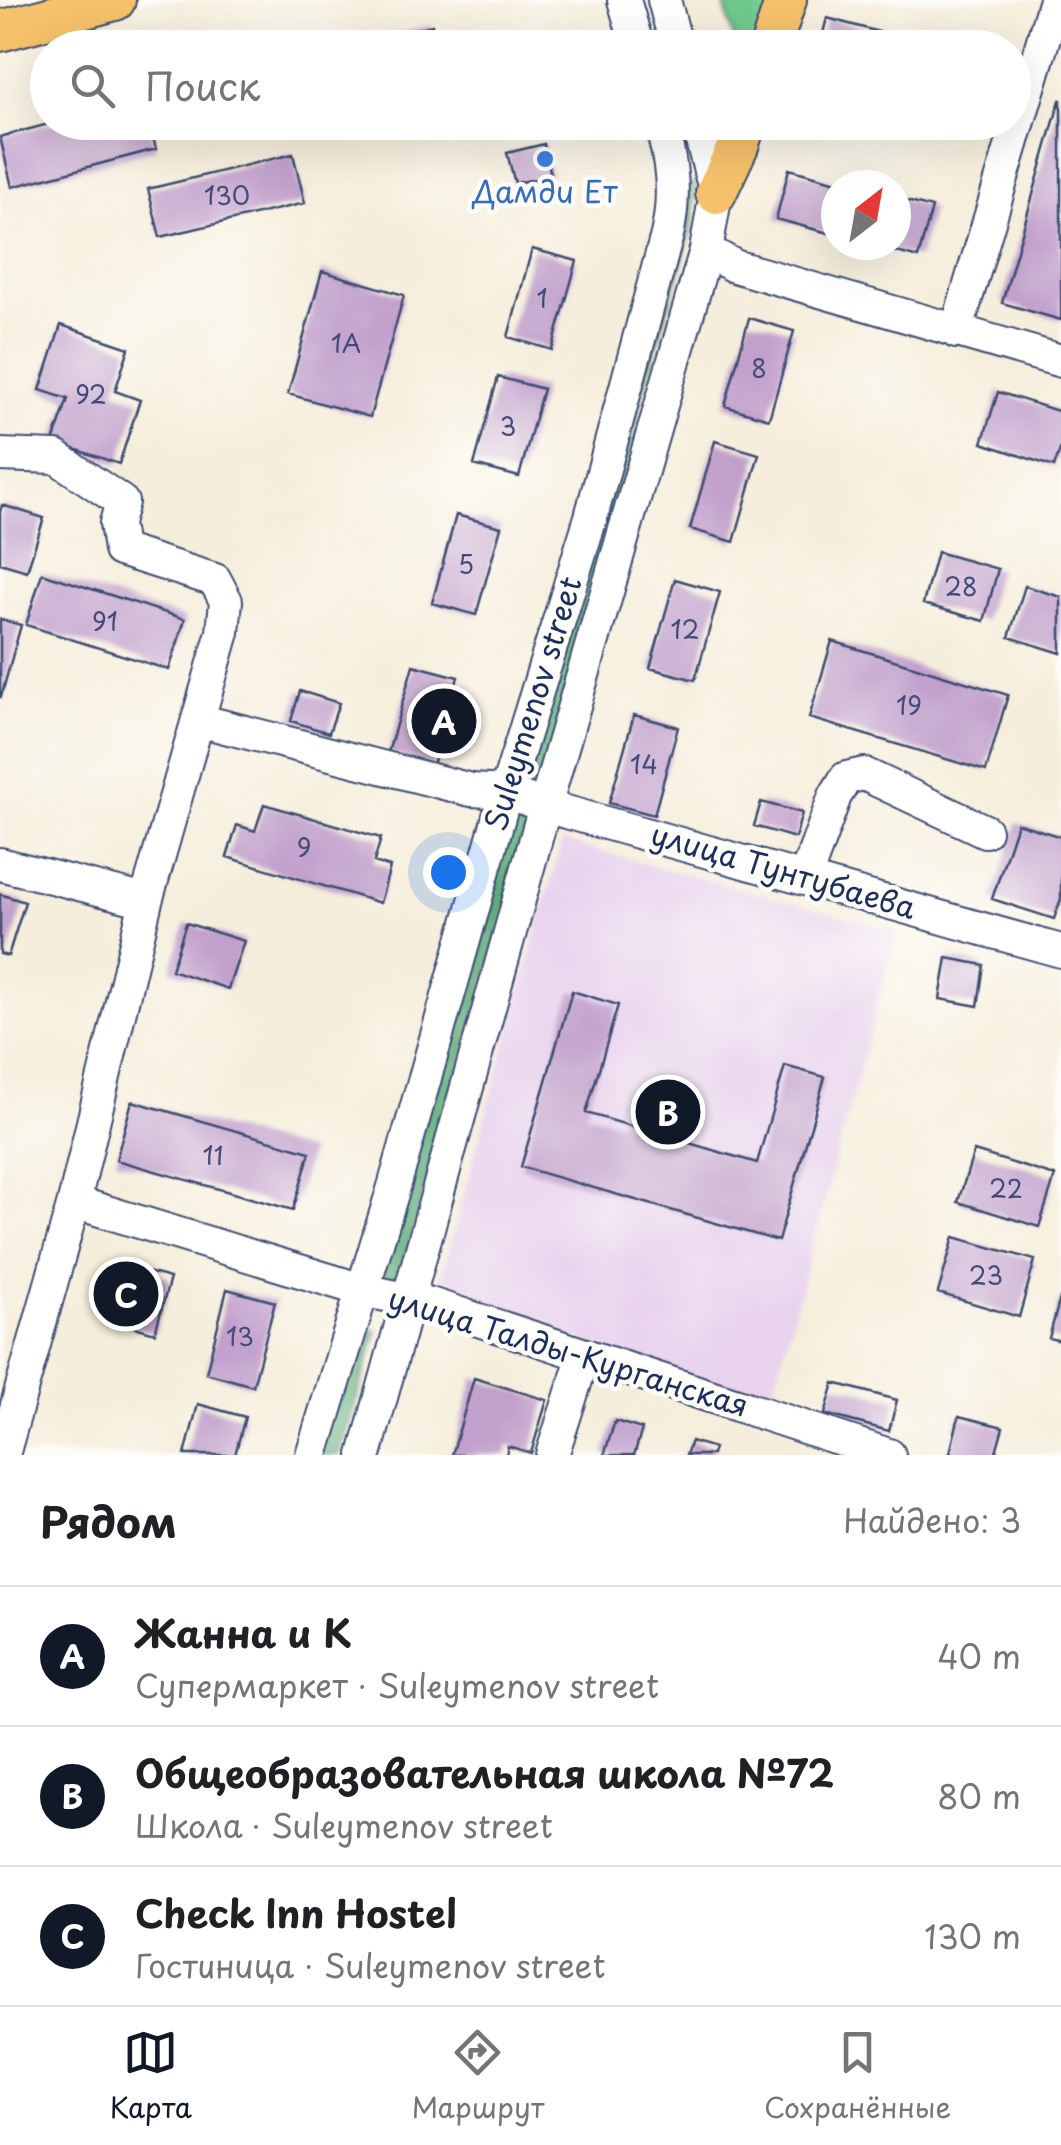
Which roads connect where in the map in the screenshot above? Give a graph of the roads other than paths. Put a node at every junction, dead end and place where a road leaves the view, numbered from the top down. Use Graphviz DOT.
graph roads {
  1 [pos="115,0"];
  2 [pos="624,0"];
  3 [pos="664,0"];
  4 [pos="786,0"];
  5 [pos="1055,0"];
  6 [pos="633,30"];
  7 [pos="672,30"];
  8 [pos="776,30"];
  9 [pos="0,32"];
  10 [pos="1031,80"];
  11 [pos="666,140"];
  12 [pos="702,140"];
  13 [pos="740,140"];
  14 [pos="1013,140"];
  15 [pos="716,193"];
  16 [pos="706,250"];
  17 [pos="956,332"];
  18 [pos="1061,361"];
  19 [pos="0,455"];
  20 [pos="198,720"];
  21 [pos="506,792"];
  22 [pos="545,806"];
  23 [pos="985,831"];
  24 [pos="0,864"];
  25 [pos="804,878"];
  26 [pos="146,901"];
  27 [pos="1061,950"];
  28 [pos="74,1202"];
  29 [pos="362,1290"];
  30 [pos="408,1300"];
  31 [pos="584,1355"];
  32 [pos="3,1455"];
  33 [pos="312,1455"];
  34 [pos="365,1455"];
  35 [pos="552,1455"];
  36 [pos="889,1455"];
  1 -- 9 [label="main road"];
  2 -- 6 [label="street"];
  3 -- 7 [label="street"];
  4 -- 8 [label="main road"];
  5 -- 10 [label="street"];
  11 -- 21 [label="street, Suleymenov street"];
  12 -- 15 [label="street, Suleymenov street"];
  13 -- 15 [label="main road"];
  14 -- 17 [label="street"];
  15 -- 16 [label="street, Suleymenov street"];
  16 -- 17 [label="street"];
  16 -- 22 [label="street, Suleymenov street"];
  17 -- 18 [label="street"];
  19 -- 20 [label="street"];
  20 -- 21 [label="street, улица Тунтубаева"];
  20 -- 26 [label="street"];
  21 -- 22 [label="street, улица Тунтубаева"];
  21 -- 29 [label="street, Suleymenov street"];
  22 -- 25 [label="street, улица Тунтубаева"];
  22 -- 30 [label="street, Suleymenov street"];
  23 -- 25 [label="street"];
  24 -- 26 [label="street"];
  25 -- 27 [label="street, улица Тунтубаева"];
  26 -- 28 [label="street"];
  28 -- 29 [label="street, улица Талды-Курганская"];
  28 -- 32 [label="street"];
  29 -- 30 [label="street, улица Талды-Курганская"];
  29 -- 33 [label="street, Suleymenov street"];
  30 -- 31 [label="street, улица Талды-Курганская"];
  30 -- 34 [label="street, Suleymenov street"];
  31 -- 35 [label="street"];
  31 -- 36 [label="street, улица Талды-Курганская"];
}
